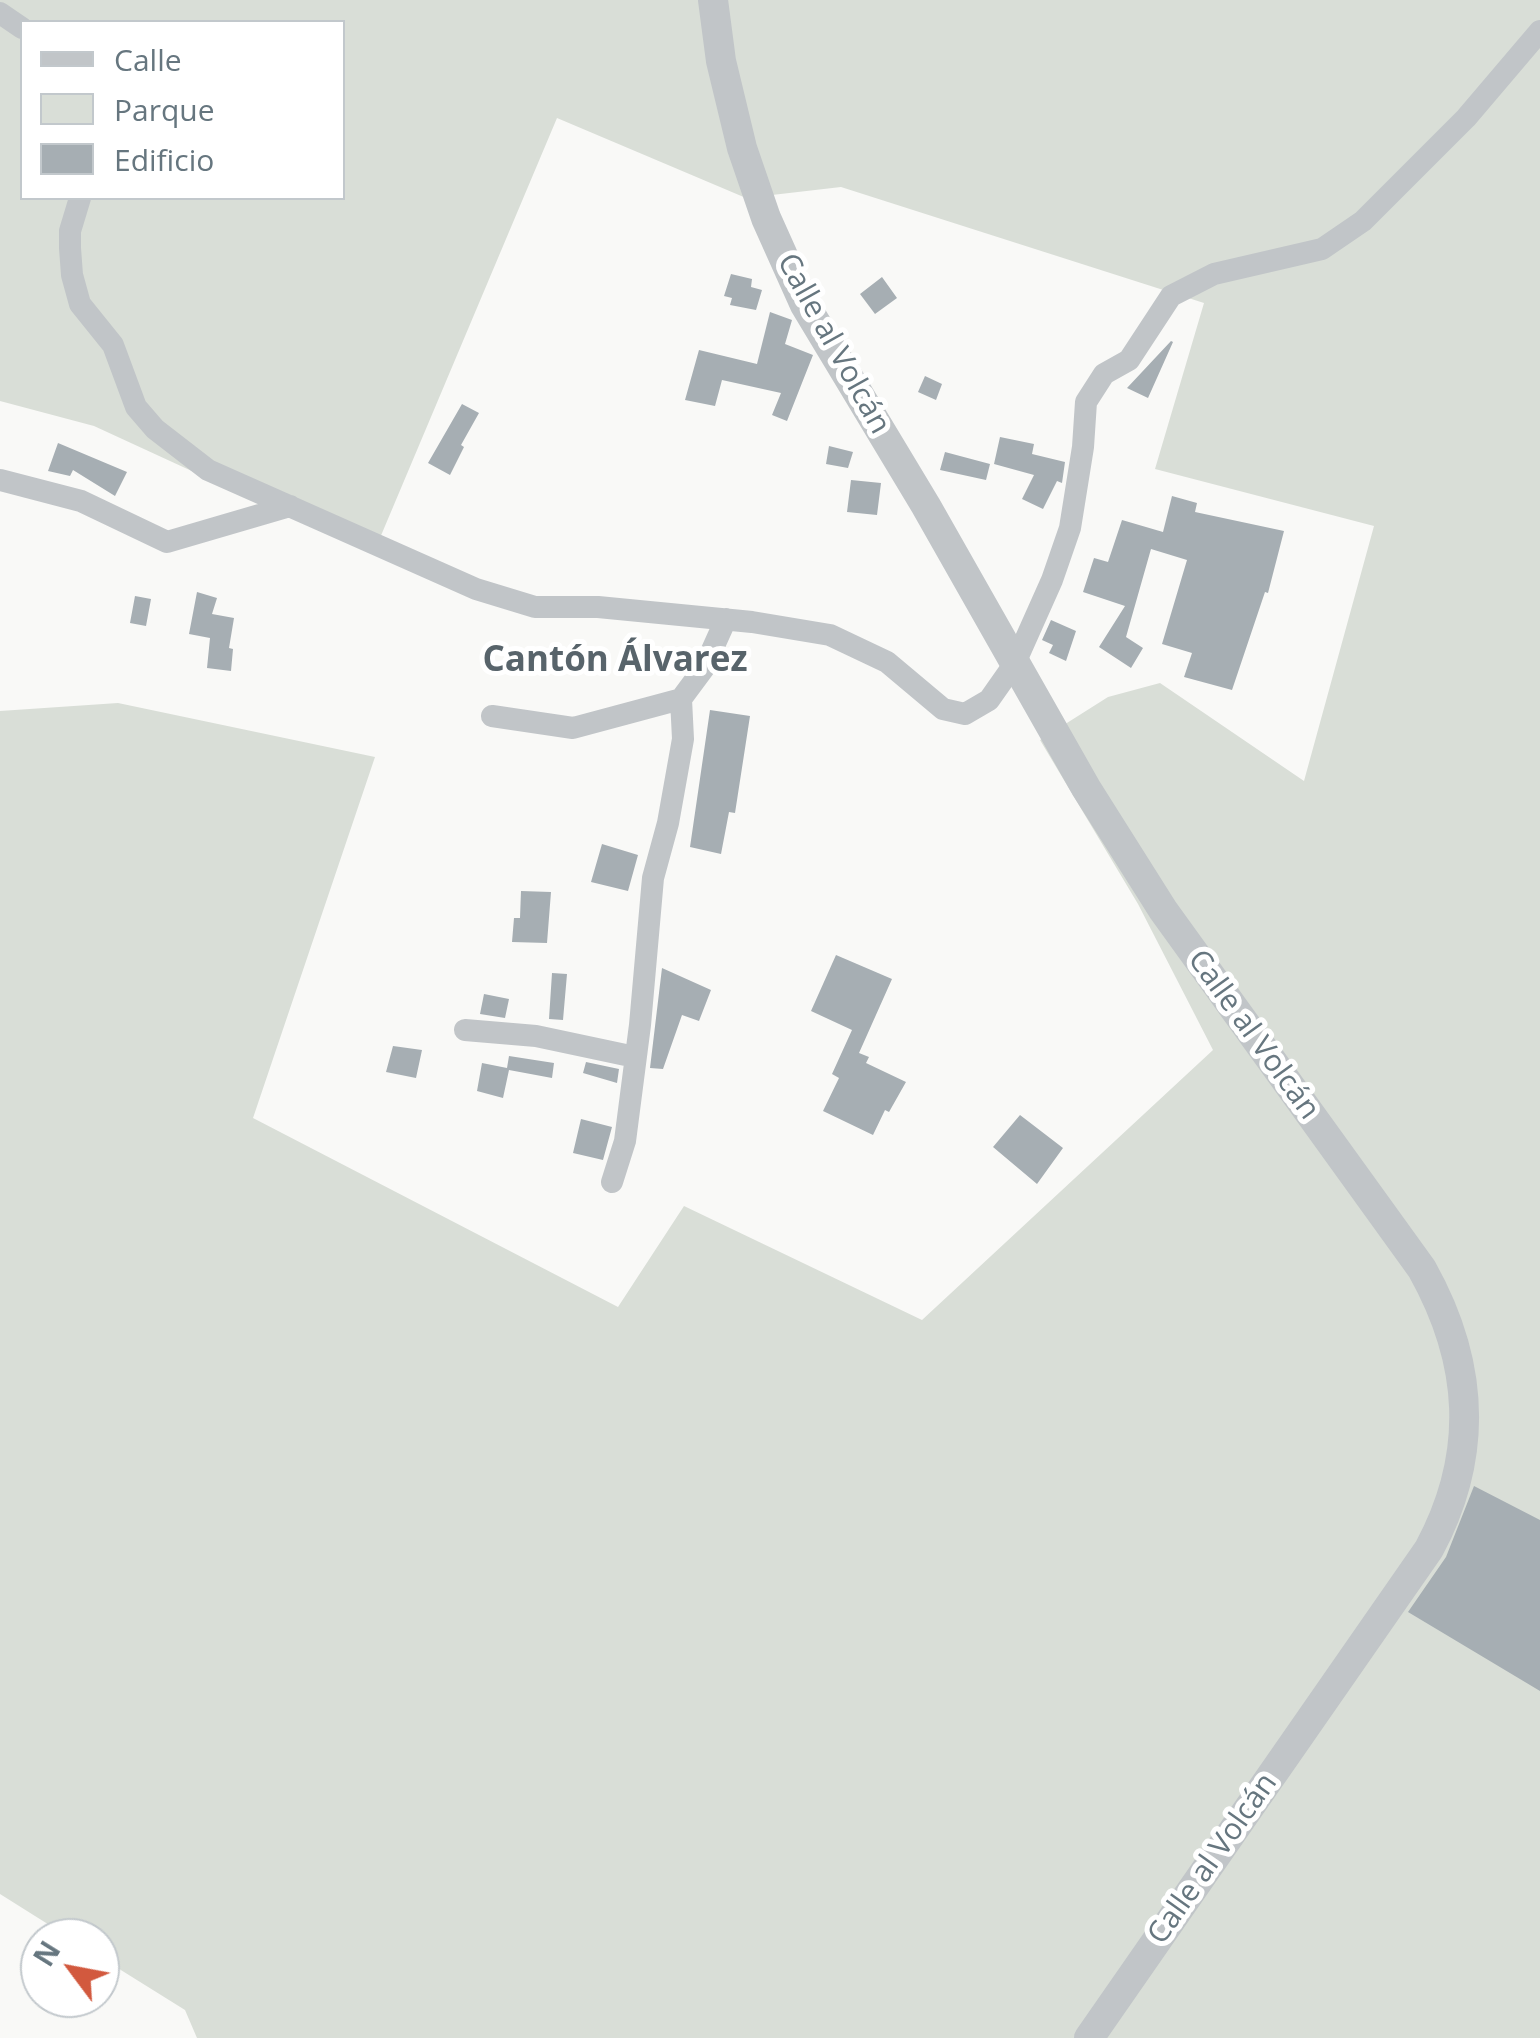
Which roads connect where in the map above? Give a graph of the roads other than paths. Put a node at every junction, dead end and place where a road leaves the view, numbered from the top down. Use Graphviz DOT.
graph roads {
  1 [pos="714,0"];
  2 [pos="1540,32"];
  3 [pos="79,200"];
  4 [pos="0,480"];
  5 [pos="290,506"];
  6 [pos="726,619"];
  7 [pos="1016,663"];
  8 [pos="681,698"];
  9 [pos="492,716"];
  10 [pos="465,1030"];
  11 [pos="635,1057"];
  12 [pos="612,1182"];
  13 [pos="1089,2038"];
  1 -- 7 [label="street, Calle al Volcán"];
  2 -- 7 [label="street"];
  3 -- 5 [label="street"];
  4 -- 5 [label="street"];
  5 -- 6 [label="street"];
  6 -- 7 [label="street"];
  6 -- 8 [label="street"];
  7 -- 13 [label="street, Calle al Volcán"];
  8 -- 9 [label="street"];
  8 -- 11 [label="street"];
  10 -- 11 [label="street"];
  11 -- 12 [label="street"];
}
